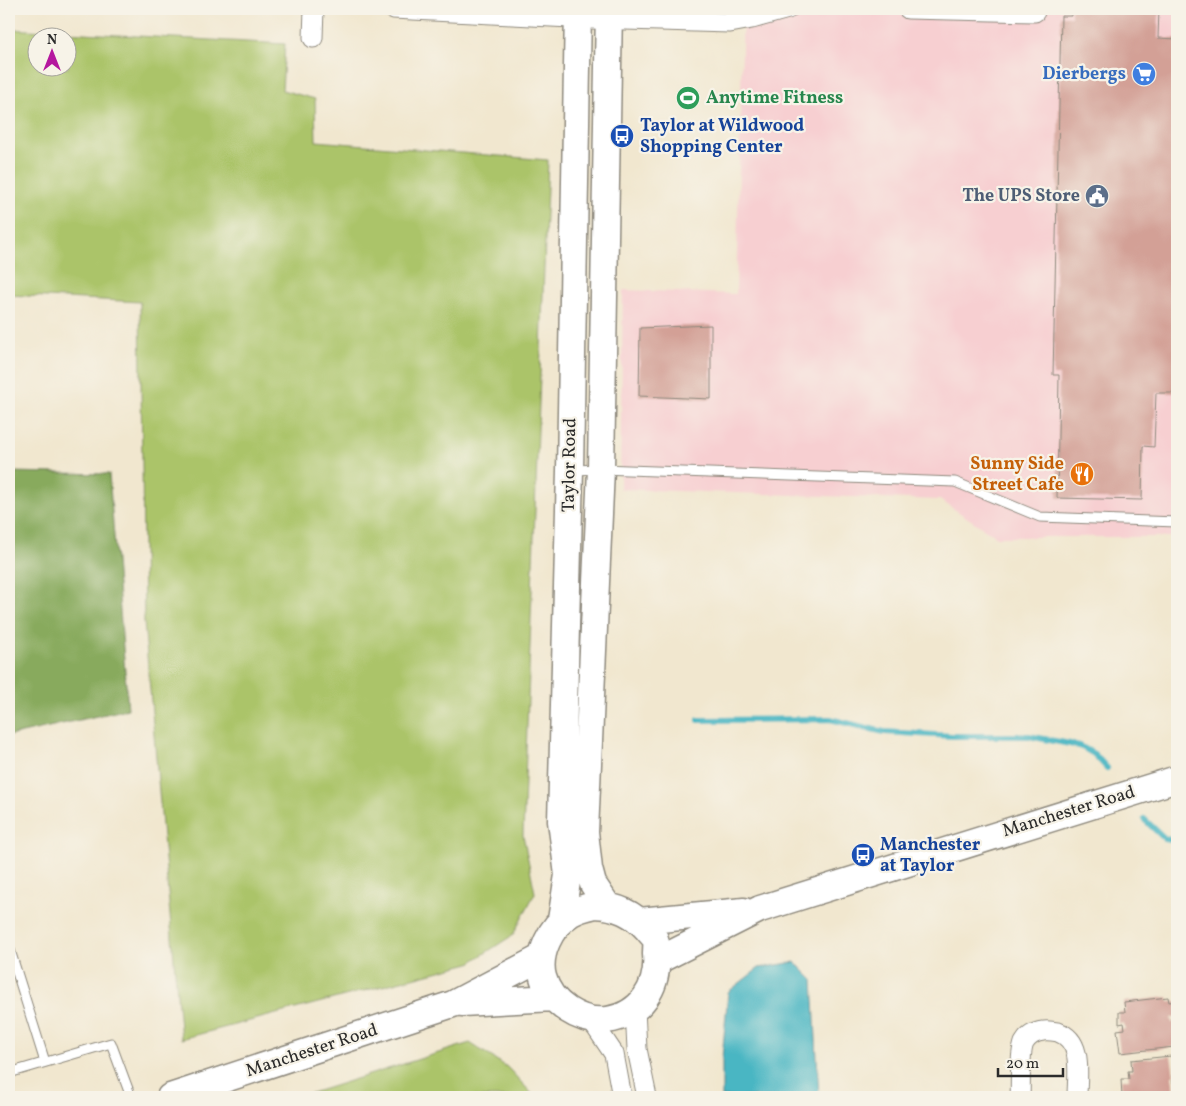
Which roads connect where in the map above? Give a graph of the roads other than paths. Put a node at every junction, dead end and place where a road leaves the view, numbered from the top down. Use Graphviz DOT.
graph roads {
  1 [pos="314,9"];
  2 [pos="393,9"];
  3 [pos="788,9"];
  4 [pos="908,9"];
  5 [pos="1035,12"];
  6 [pos="578,14"];
  7 [pos="609,14"];
  8 [pos="312,38"];
  9 [pos="601,469"];
  10 [pos="570,470"];
  11 [pos="1177,522"];
  12 [pos="1177,779"];
  13 [pos="608,906"];
  14 [pos="760,909"];
  15 [pos="561,920"];
  16 [pos="639,921"];
  17 [pos="9,947"];
  18 [pos="542,957"];
  19 [pos="657,960"];
  20 [pos="554,998"];
  21 [pos="454,1004"];
  22 [pos="635,1009"];
  23 [pos="591,1020"];
  24 [pos="45,1062"];
  25 [pos="9,1073"];
  26 [pos="131,1097"];
  27 [pos="170,1097"];
  28 [pos="622,1097"];
  29 [pos="647,1097"];
  30 [pos="1020,1097"];
  31 [pos="1077,1097"];
  1 -- 8 [label="street"];
  2 -- 6 [label="street"];
  3 -- 7 [label="street"];
  4 -- 5 [label="street"];
  6 -- 7 [label="street"];
  6 -- 10 [label="street, Taylor Road"];
  7 -- 9 [label="street, Taylor Road"];
  9 -- 10 [label="lane"];
  9 -- 11 [label="lane"];
  9 -- 13 [label="street, Taylor Road"];
  10 -- 15 [label="street, Taylor Road"];
  12 -- 14 [label="street, Manchester Road"];
  13 -- 15 [label="street"];
  13 -- 16 [label="street"];
  14 -- 16 [label="street, Manchester Road"];
  14 -- 19 [label="street, Manchester Road"];
  15 -- 18 [label="street"];
  16 -- 19 [label="street"];
  17 -- 24 [label="lane"];
  18 -- 20 [label="street"];
  18 -- 21 [label="street, Manchester Road"];
  19 -- 22 [label="street"];
  20 -- 21 [label="street, Manchester Road"];
  20 -- 23 [label="street"];
  21 -- 27 [label="street, Manchester Road"];
  22 -- 23 [label="street"];
  22 -- 29 [label="street"];
  23 -- 28 [label="street"];
  24 -- 25 [label="lane"];
  24 -- 26 [label="lane"];
  30 -- 31 [label="street"];
}
